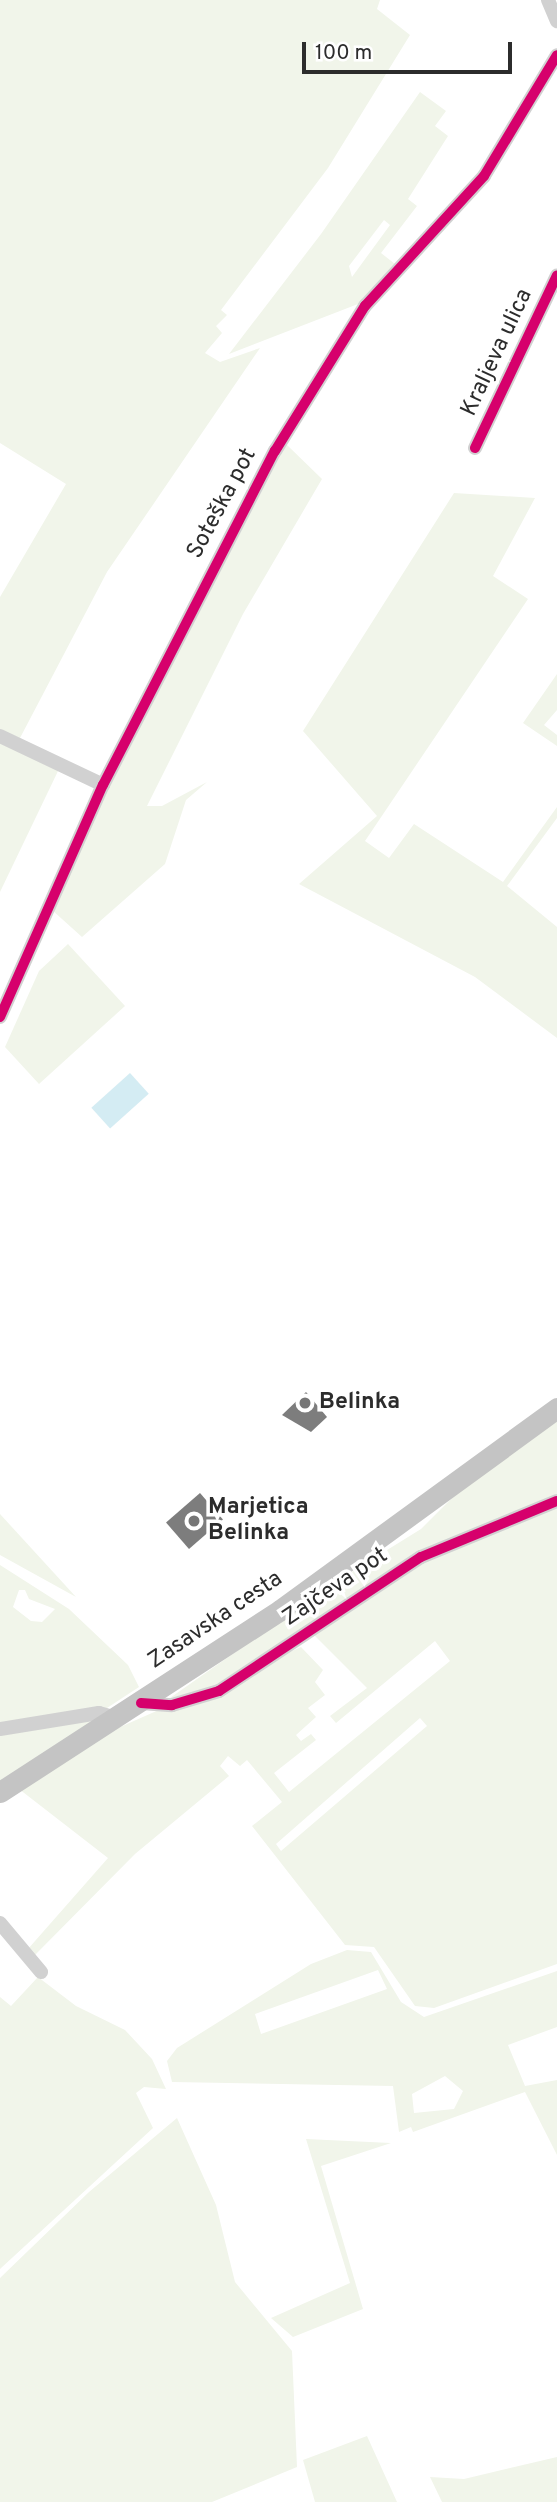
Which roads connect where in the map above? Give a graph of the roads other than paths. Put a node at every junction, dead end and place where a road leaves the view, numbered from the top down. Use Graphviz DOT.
graph roads {
  1 [pos="548,0"];
  2 [pos="557,21"];
  3 [pos="557,55"];
  4 [pos="557,275"];
  5 [pos="475,448"];
  6 [pos="0,736"];
  7 [pos="103,785"];
  8 [pos="0,1017"];
  9 [pos="557,1408"];
  10 [pos="557,1501"];
  11 [pos="141,1703"];
  12 [pos="116,1718"];
  13 [pos="0,1729"];
  14 [pos="0,1792"];
  15 [pos="0,1923"];
  16 [pos="41,1972"];
  1 -- 2 [label="street"];
  3 -- 7 [label="street, Soteška pot"];
  4 -- 5 [label="street, Kraljeva ulica"];
  6 -- 7 [label="street"];
  7 -- 8 [label="street, Soteška pot"];
  9 -- 11 [label="main road, Zasavska cesta"];
  10 -- 11 [label="street, Zajčeva pot"];
  11 -- 12 [label="main road, Zasavska cesta"];
  12 -- 13 [label="street"];
  12 -- 14 [label="main road, Zasavska cesta"];
  15 -- 16 [label="street"];
}
